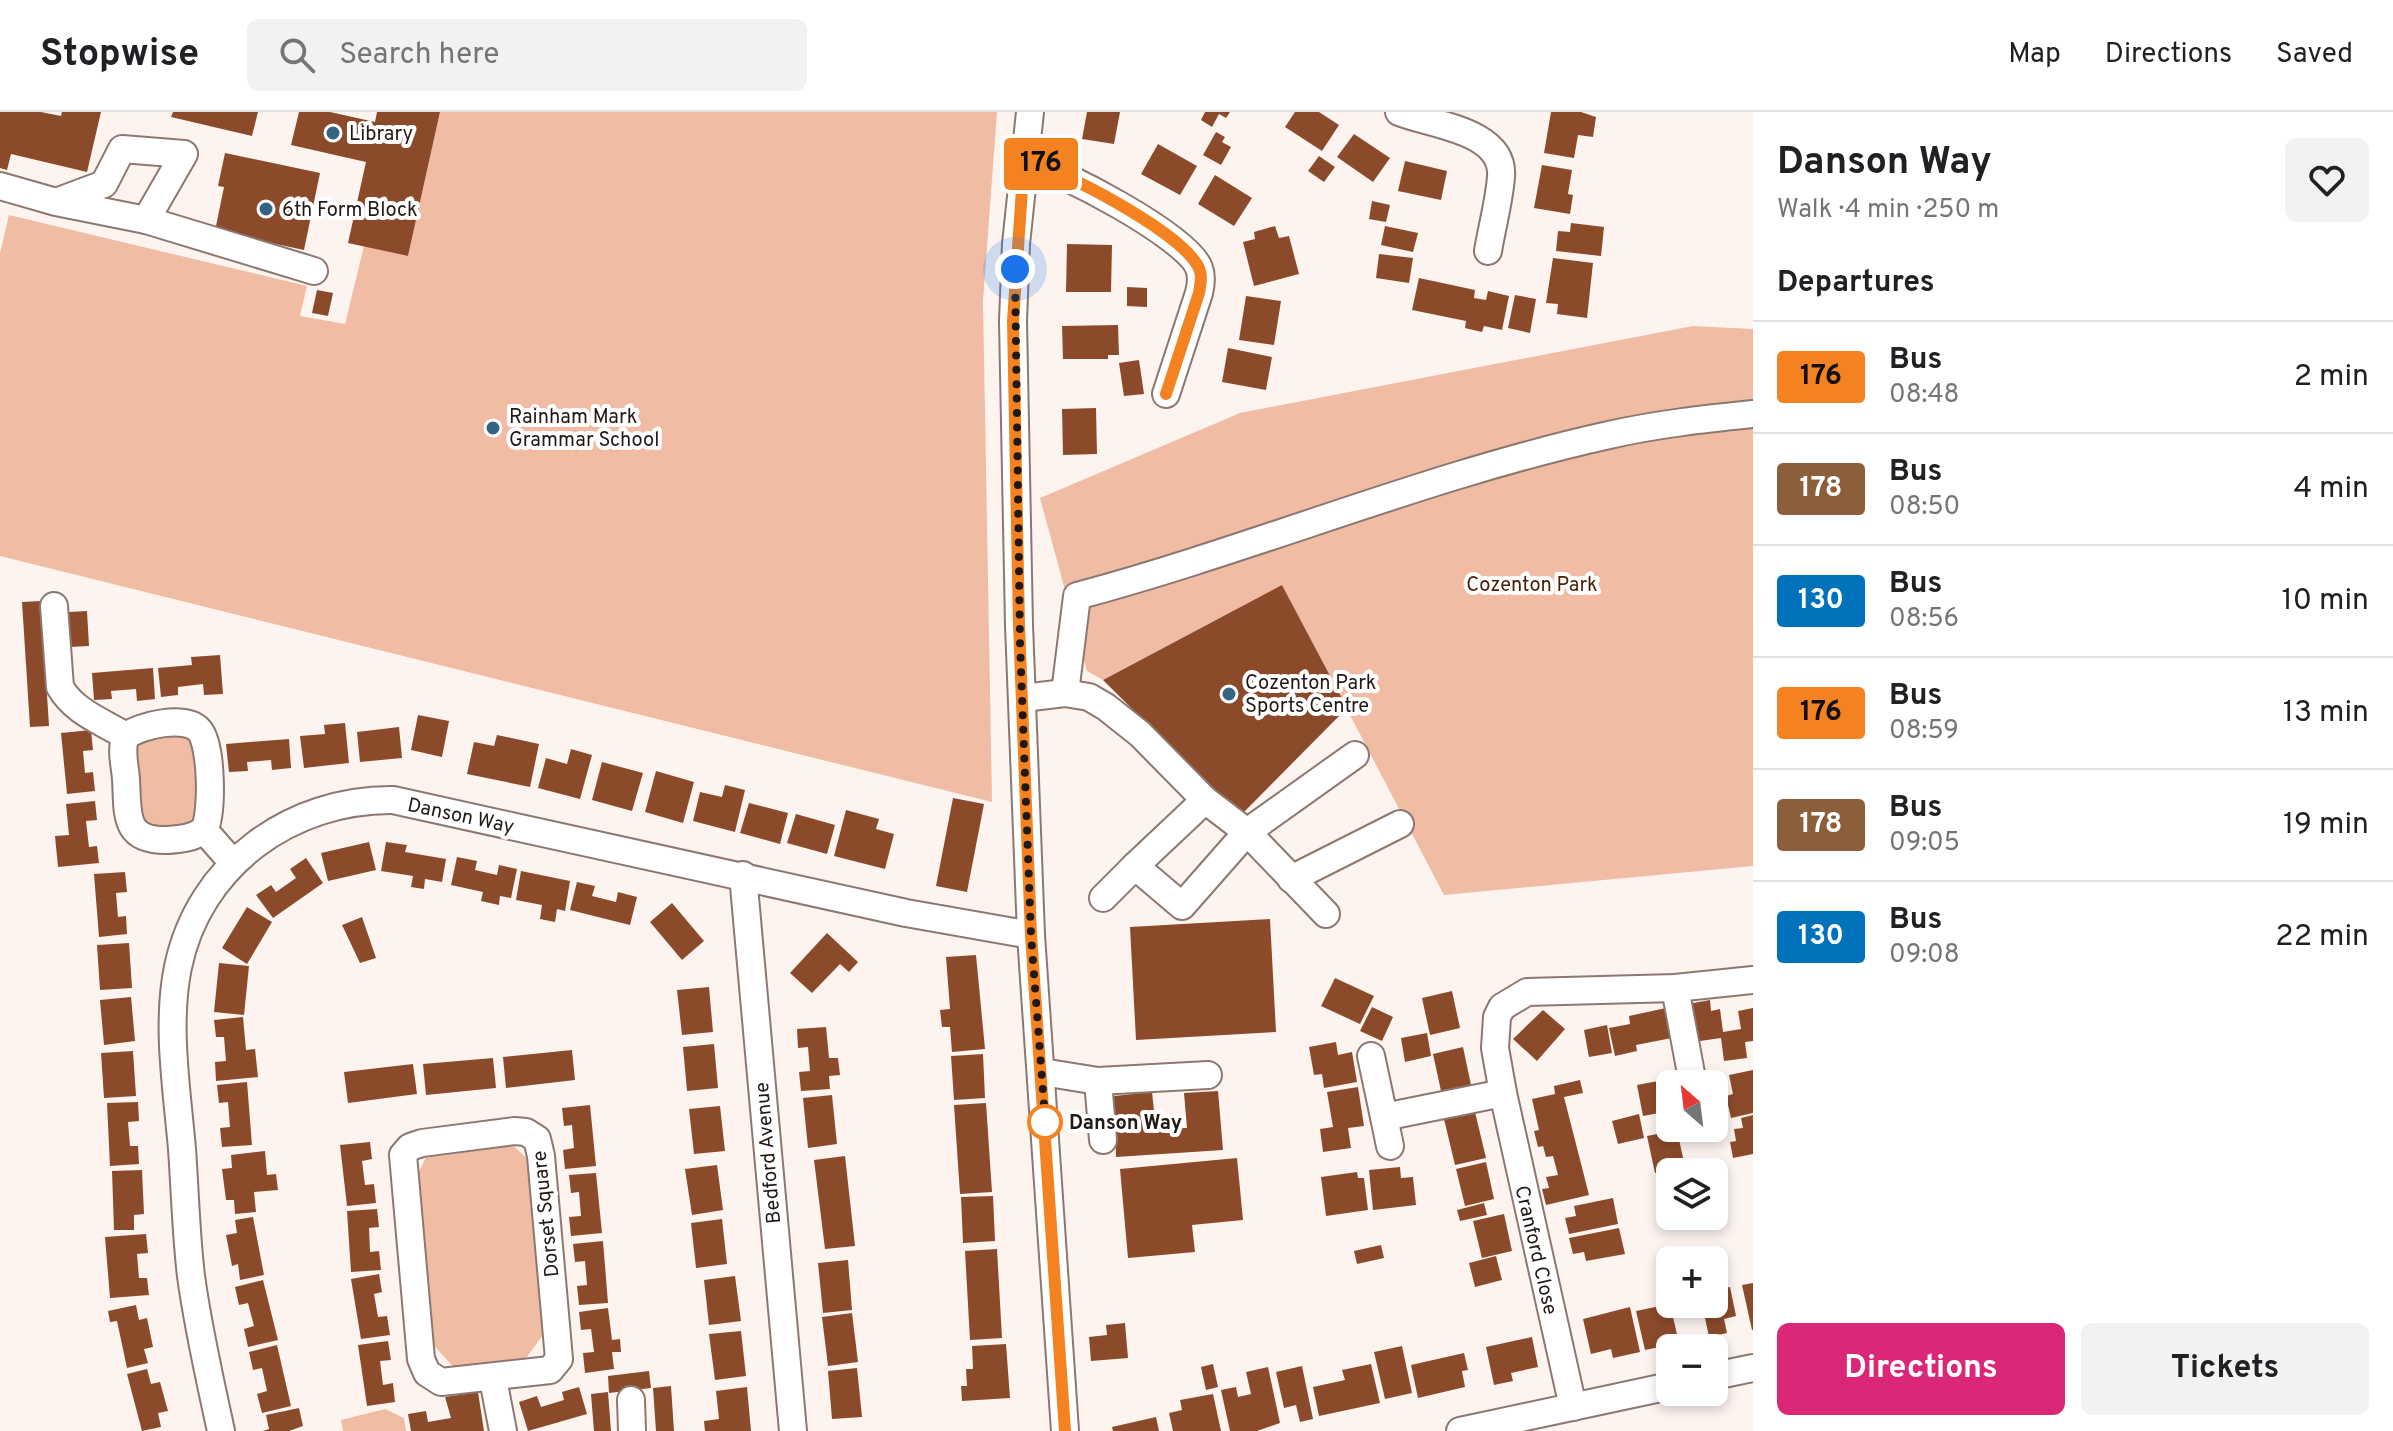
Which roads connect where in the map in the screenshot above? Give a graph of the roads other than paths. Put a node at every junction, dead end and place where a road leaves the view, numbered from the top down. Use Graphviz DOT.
graph roads {
  1 [pos="1030,112"];
  2 [pos="1399,112"];
  3 [pos="1024,160"];
  4 [pos="0,186"];
  5 [pos="56,202"];
  6 [pos="146,220"];
  7 [pos="1488,251"];
  8 [pos="314,271"];
  9 [pos="1166,394"];
  10 [pos="1753,414"];
  11 [pos="54,606"];
  12 [pos="1065,693"];
  13 [pos="1023,698"];
  14 [pos="126,736"];
  15 [pos="1355,755"];
  16 [pos="1205,800"];
  17 [pos="1400,824"];
  18 [pos="204,830"];
  19 [pos="1247,832"];
  20 [pos="233,863"];
  21 [pos="1135,866"];
  22 [pos="743,875"];
  23 [pos="1291,879"];
  24 [pos="1103,898"];
  25 [pos="1326,914"];
  26 [pos="1031,935"];
  27 [pos="1753,980"];
  28 [pos="1675,988"];
  29 [pos="1371,1056"];
  30 [pos="1690,1070"];
  31 [pos="1042,1072"];
  32 [pos="1208,1075"];
  33 [pos="1098,1081"];
  34 [pos="1503,1093"];
  35 [pos="1384,1117"];
  36 [pos="1103,1140"];
  37 [pos="1390,1146"];
  38 [pos="1753,1368"];
  39 [pos="1728,1373"];
  40 [pos="493,1379"];
  41 [pos="1656,1389"];
  42 [pos="631,1400"];
  43 [pos="1573,1407"];
  44 [pos="221,1431"];
  45 [pos="503,1431"];
  46 [pos="632,1431"];
  47 [pos="793,1431"];
  48 [pos="1065,1431"];
  49 [pos="1460,1431"];
  1 -- 3 [label="street"];
  2 -- 7 [label="street"];
  3 -- 9 [label="street"];
  3 -- 13 [label="street"];
  4 -- 5 [label="street"];
  5 -- 6 [label="street"];
  5 -- 6 [label="street"];
  6 -- 8 [label="street"];
  10 -- 12 [label="street"];
  11 -- 14 [label="street"];
  12 -- 13 [label="street"];
  12 -- 16 [label="street"];
  13 -- 26 [label="street"];
  14 -- 18 [label="street"];
  14 -- 18 [label="street"];
  15 -- 19 [label="street"];
  16 -- 19 [label="street"];
  16 -- 21 [label="street"];
  17 -- 23 [label="street"];
  18 -- 20 [label="street"];
  19 -- 21 [label="street"];
  19 -- 23 [label="street"];
  20 -- 22 [label="street, Danson Way"];
  20 -- 44 [label="street, Danson Way"];
  21 -- 24 [label="street"];
  22 -- 26 [label="street, Danson Way"];
  22 -- 47 [label="street, Bedford Avenue"];
  23 -- 25 [label="street"];
  26 -- 31 [label="street"];
  27 -- 28 [label="street, Cranford Close"];
  28 -- 30 [label="street"];
  28 -- 34 [label="street, Cranford Close"];
  29 -- 35 [label="street"];
  31 -- 33 [label="street"];
  31 -- 48 [label="street"];
  32 -- 33 [label="street"];
  33 -- 36 [label="street"];
  34 -- 35 [label="street"];
  34 -- 43 [label="street, Cranford Close"];
  35 -- 37 [label="street"];
  38 -- 39 [label="street"];
  40 -- 40 [label="street, Dorset Square"];
  40 -- 45 [label="street"];
  41 -- 43 [label="street"];
  42 -- 46 [label="street"];
  43 -- 49 [label="street"];
}
